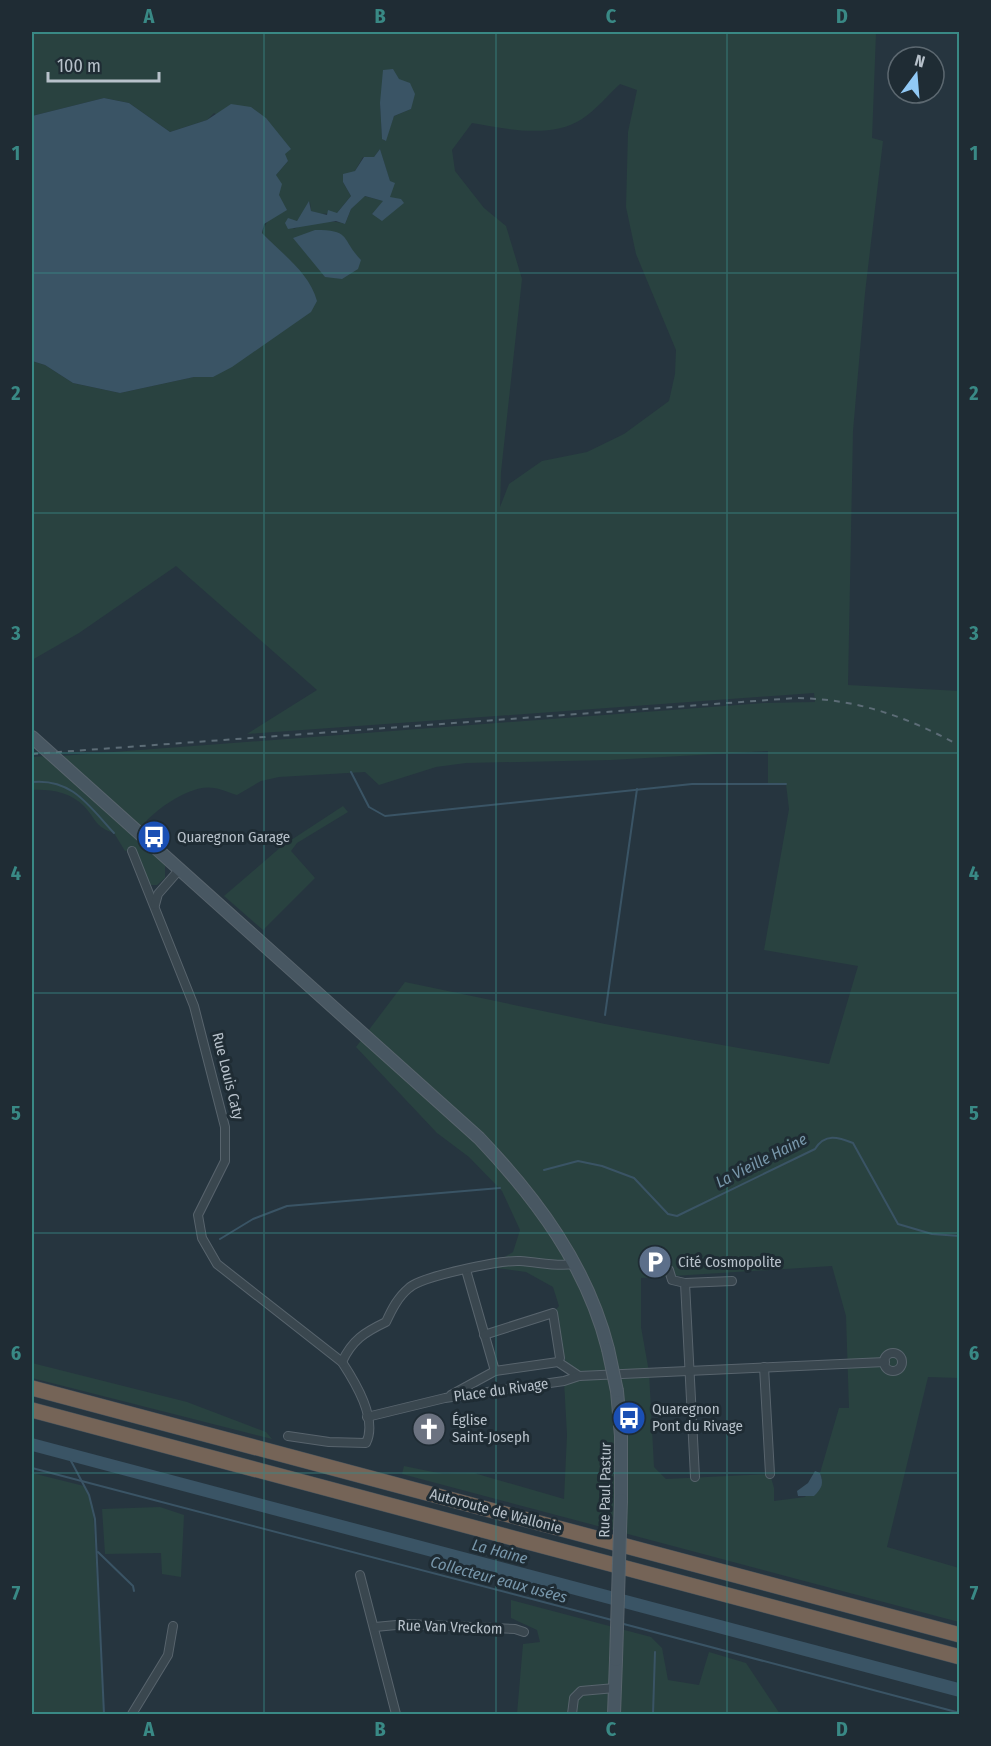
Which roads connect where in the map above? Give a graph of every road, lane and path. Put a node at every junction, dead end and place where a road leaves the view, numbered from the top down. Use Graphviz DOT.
graph roads {
  1 [pos="32,737"];
  2 [pos="132,851"];
  3 [pos="179,870"];
  4 [pos="155,906"];
  5 [pos="574,1264"];
  6 [pos="669,1269"];
  7 [pos="466,1270"];
  8 [pos="732,1281"];
  9 [pos="685,1283"];
  10 [pos="484,1335"];
  11 [pos="559,1360"];
  12 [pos="342,1362"];
  13 [pos="885,1362"];
  14 [pos="764,1367"];
  15 [pos="690,1370"];
  16 [pos="495,1371"];
  17 [pos="579,1376"];
  18 [pos="32,1388"];
  19 [pos="446,1398"];
  20 [pos="32,1410"];
  21 [pos="367,1417"];
  22 [pos="288,1436"];
  23 [pos="770,1474"];
  24 [pos="695,1478"];
  25 [pos="360,1575"];
  26 [pos="173,1626"];
  27 [pos="375,1627"];
  28 [pos="524,1632"];
  29 [pos="960,1635"];
  30 [pos="960,1657"];
  31 [pos="615,1688"];
  32 [pos="132,1714"];
  33 [pos="396,1714"];
  34 [pos="572,1714"];
  35 [pos="614,1714"];
  1 -- 3 [label="main road"];
  2 -- 4 [label="street, Rue Louis Caty"];
  3 -- 4 [label="street"];
  3 -- 5 [label="main road, Rue Paul Pastur"];
  4 -- 12 [label="street, Rue Louis Caty"];
  5 -- 7 [label="street"];
  5 -- 31 [label="main road, Rue Paul Pastur, bridge"];
  6 -- 9 [label="street"];
  7 -- 10 [label="street"];
  7 -- 12 [label="street"];
  8 -- 9 [label="street"];
  9 -- 15 [label="street"];
  10 -- 11 [label="street"];
  10 -- 16 [label="street"];
  11 -- 16 [label="street, Place du Rivage"];
  11 -- 17 [label="street, Place du Rivage"];
  12 -- 21 [label="street, Rue Louis Caty"];
  13 -- 14 [label="street"];
  14 -- 15 [label="street"];
  14 -- 23 [label="street"];
  15 -- 17 [label="street"];
  15 -- 24 [label="street"];
  16 -- 19 [label="street, Place du Rivage"];
  17 -- 19 [label="street, Place du Rivage"];
  18 -- 29 [label="highway, Autoroute de Wallonie"];
  19 -- 21 [label="street"];
  20 -- 30 [label="highway, Autoroute de Wallonie"];
  21 -- 22 [label="street, Rue Louis Caty"];
  25 -- 27 [label="street"];
  26 -- 32 [label="street"];
  27 -- 28 [label="street, Rue Van Vreckom"];
  27 -- 33 [label="street"];
  31 -- 34 [label="street"];
  31 -- 35 [label="main road, Rue Paul Pastur"];
}
